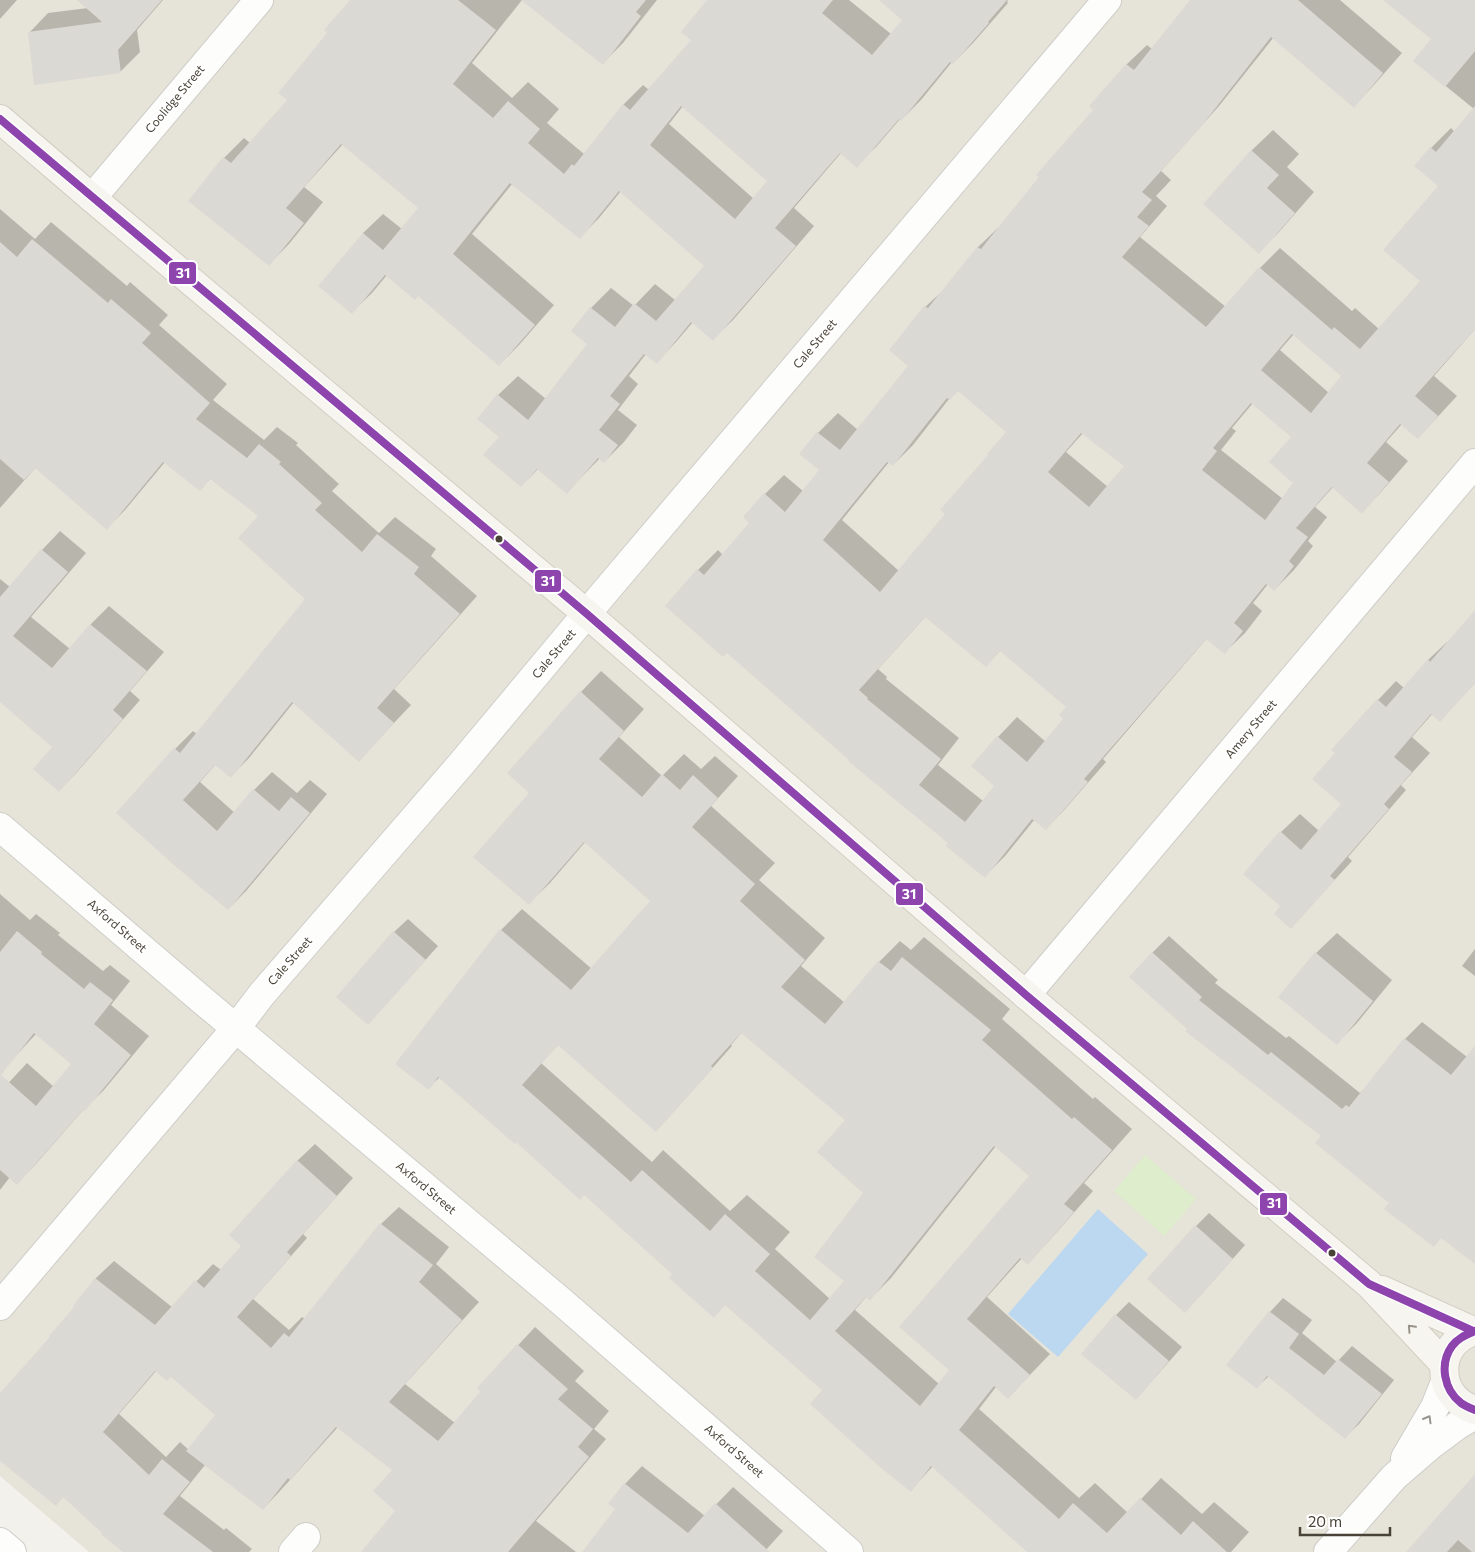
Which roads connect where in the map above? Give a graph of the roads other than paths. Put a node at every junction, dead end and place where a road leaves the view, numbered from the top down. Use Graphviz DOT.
graph roads {
  1 [pos="259,0"];
  2 [pos="1107,0"];
  3 [pos="0,119"];
  4 [pos="92,198"];
  5 [pos="1475,463"];
  6 [pos="587,614"];
  7 [pos="0,827"];
  8 [pos="1026,995"];
  9 [pos="236,1028"];
  10 [pos="1369,1284"];
  11 [pos="0,1306"];
  12 [pos="1474,1331"];
  13 [pos="1445,1373"];
  14 [pos="1475,1410"];
  15 [pos="1475,1415"];
  16 [pos="1394,1477"];
  17 [pos="0,1542"];
  18 [pos="12,1552"];
  19 [pos="849,1552"];
  20 [pos="1328,1552"];
  1 -- 4 [label="street, Coolidge Street"];
  2 -- 6 [label="street, Cale Street"];
  3 -- 4 [label="street"];
  4 -- 6 [label="street"];
  5 -- 8 [label="street, Amery Street"];
  6 -- 8 [label="street"];
  6 -- 9 [label="street, Cale Street"];
  7 -- 9 [label="street, Axford Street"];
  8 -- 10 [label="street"];
  9 -- 11 [label="street, Cale Street"];
  9 -- 19 [label="street, Axford Street"];
  10 -- 12 [label="street"];
  13 -- 10 [label="street, one-way"];
  12 -- 13 [label="street"];
  13 -- 14 [label="street"];
  16 -- 13 [label="street, one-way"];
  15 -- 16 [label="street"];
  16 -- 20 [label="street"];
  17 -- 18 [label="street"];
}
